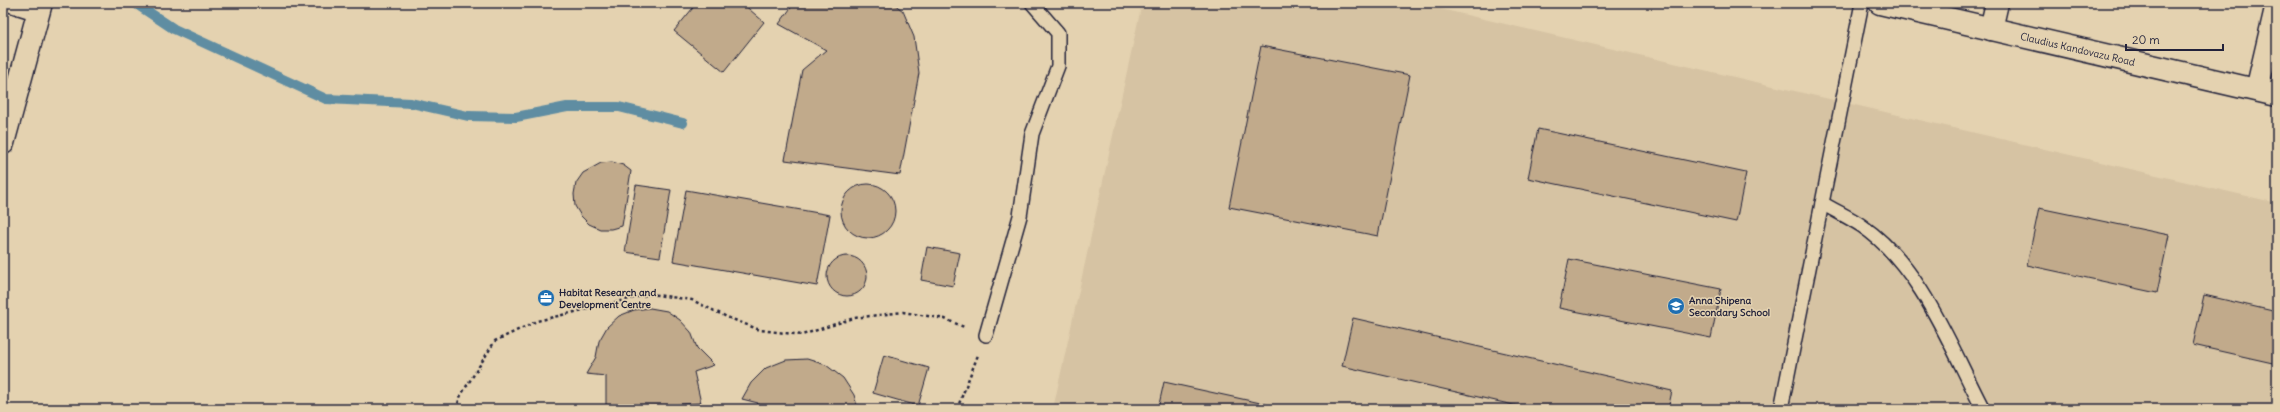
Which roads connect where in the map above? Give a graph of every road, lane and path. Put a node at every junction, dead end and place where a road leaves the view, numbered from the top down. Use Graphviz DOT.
graph roads {
  1 [pos="3,3"];
  2 [pos="1032,3"];
  3 [pos="1862,3"];
  4 [pos="1880,3"];
  5 [pos="1997,3"];
  6 [pos="2277,4"];
  7 [pos="40,8"];
  8 [pos="1991,29"];
  9 [pos="2267,92"];
  10 [pos="3,143"];
  11 [pos="1822,203"];
  12 [pos="986,335"];
  13 [pos="456,409"];
  14 [pos="957,409"];
  15 [pos="1781,409"];
  16 [pos="1983,409"];
  1 -- 7 [label="lane"];
  2 -- 12 [label="lane"];
  3 -- 11 [label="lane"];
  4 -- 8 [label="street, Claudius Kandovazu Road"];
  5 -- 8 [label="street"];
  6 -- 9 [label="street"];
  7 -- 10 [label="street"];
  8 -- 9 [label="street, Claudius Kandovazu Road"];
  11 -- 15 [label="lane"];
  11 -- 16 [label="lane"];
  12 -- 13 [label="path"];
  12 -- 14 [label="path"];
}
